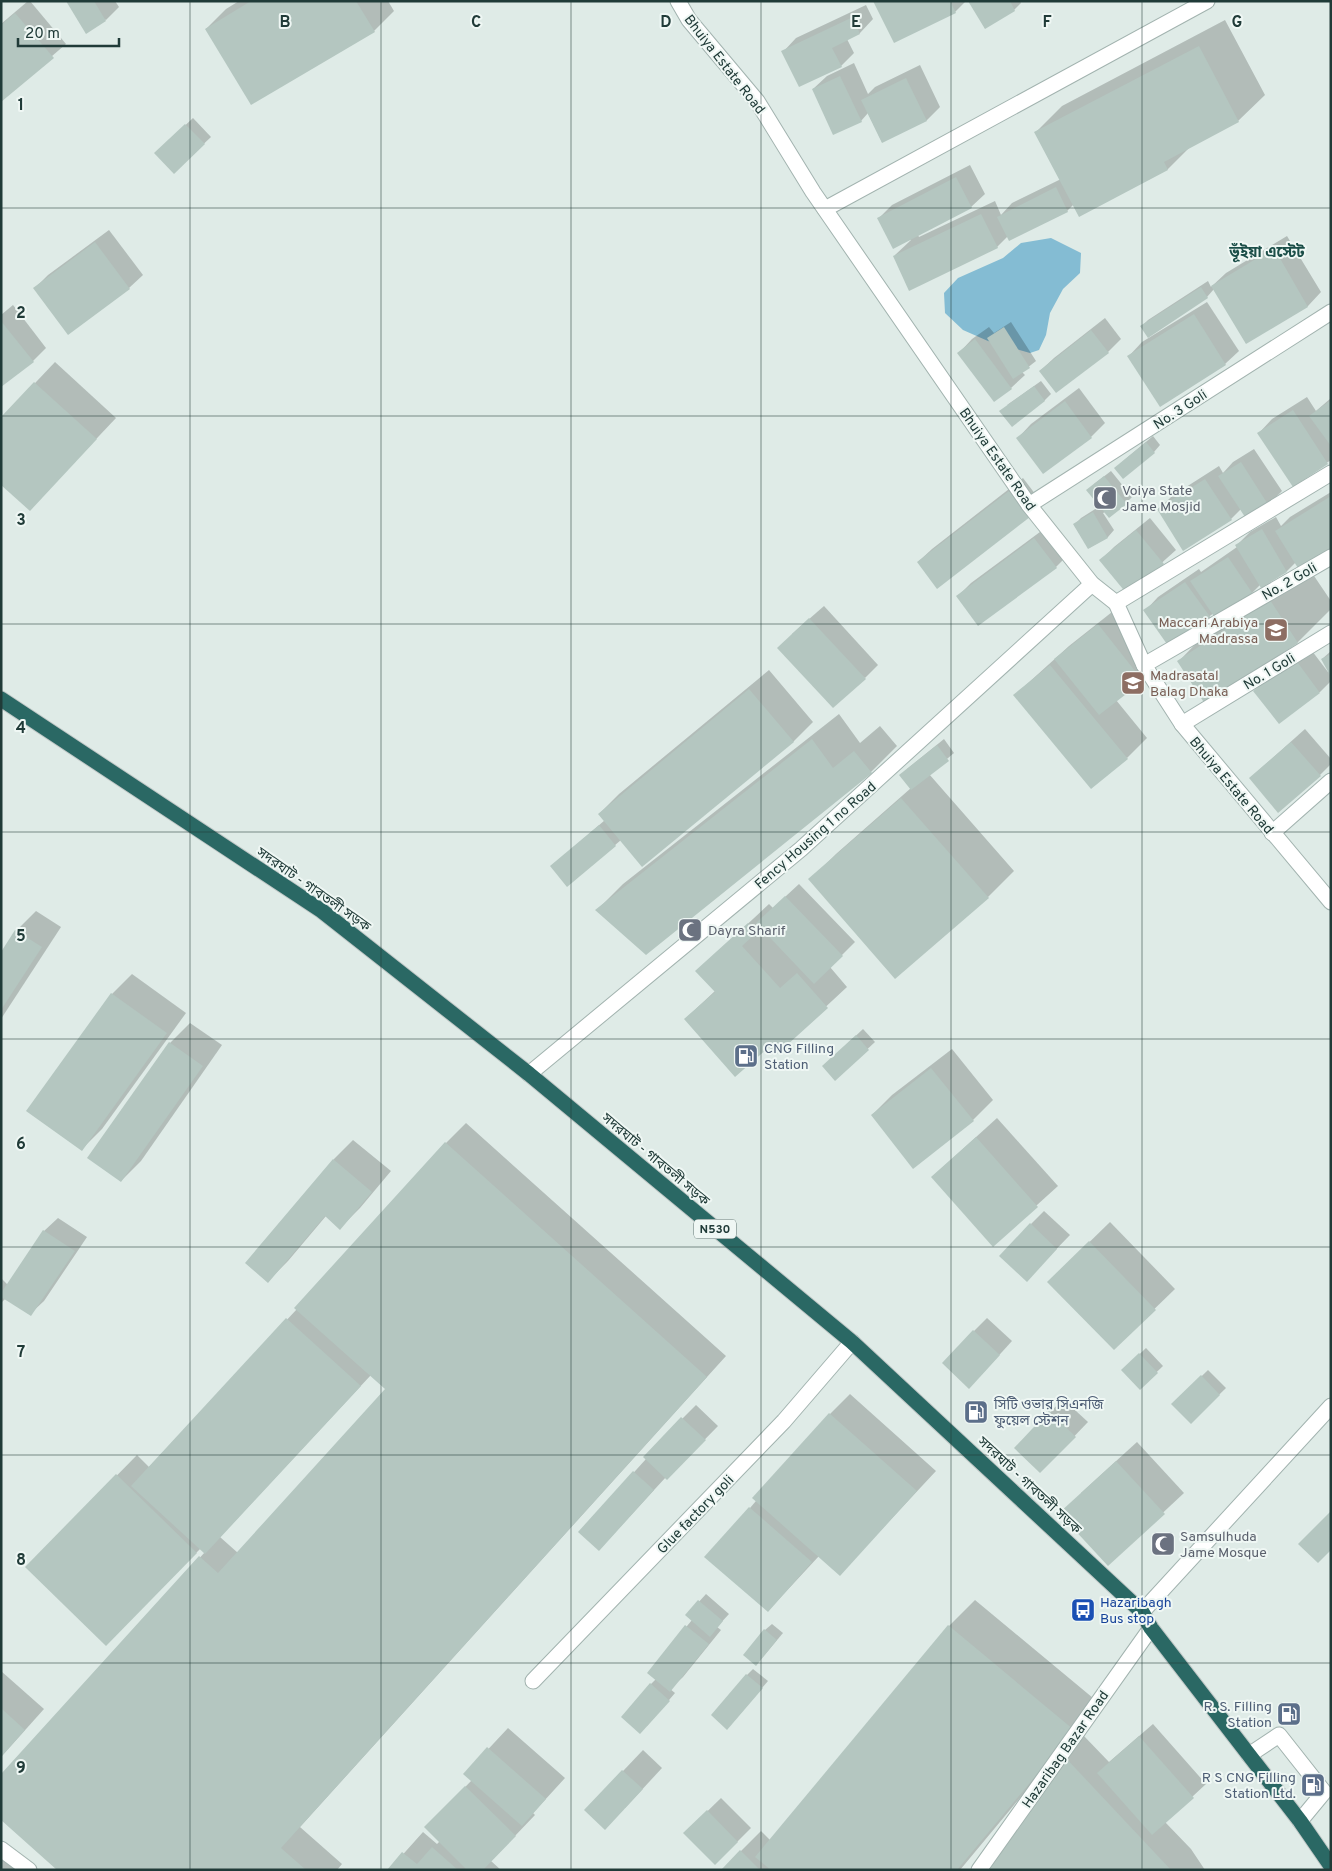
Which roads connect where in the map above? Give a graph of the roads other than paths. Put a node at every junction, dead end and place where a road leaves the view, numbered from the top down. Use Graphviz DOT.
graph roads {
  1 [pos="678,1"];
  2 [pos="1207,1"];
  3 [pos="825,209"];
  4 [pos="1331,312"];
  5 [pos="1331,473"];
  6 [pos="1029,505"];
  7 [pos="1331,557"];
  8 [pos="1092,584"];
  9 [pos="1116,603"];
  10 [pos="1331,633"];
  11 [pos="1144,665"];
  12 [pos="1,699"];
  13 [pos="1182,724"];
  14 [pos="1331,781"];
  15 [pos="1272,833"];
  16 [pos="1331,902"];
  17 [pos="529,1074"];
  18 [pos="852,1342"];
  19 [pos="1331,1406"];
  20 [pos="1142,1612"];
  21 [pos="1151,1628"];
  22 [pos="533,1681"];
  23 [pos="1249,1755"];
  24 [pos="1300,1821"];
  25 [pos="1,1849"];
  26 [pos="1331,1866"];
  27 [pos="29,1870"];
  28 [pos="979,1870"];
  1 -- 3 [label="street, Bhuiya Estate Road"];
  2 -- 3 [label="street"];
  3 -- 6 [label="street, Bhuiya Estate Road"];
  4 -- 6 [label="street, No. 3 Goli"];
  5 -- 9 [label="street"];
  6 -- 8 [label="street, Bhuiya Estate Road"];
  7 -- 11 [label="street, No. 2 Goli"];
  8 -- 9 [label="street, Bhuiya Estate Road"];
  8 -- 17 [label="street, Fency Housing 1 no Road"];
  9 -- 11 [label="street, Bhuiya Estate Road"];
  10 -- 13 [label="street, No. 1 Goli"];
  11 -- 13 [label="street, Bhuiya Estate Road"];
  12 -- 17 [label="highway, সদরঘাট - গাবতলী সড়ক / N530"];
  13 -- 15 [label="street, Bhuiya Estate Road"];
  14 -- 15 [label="street"];
  15 -- 16 [label="street, Bhuiya Estate Road"];
  17 -- 18 [label="highway, সদরঘাট - গাবতলী সড়ক / N530"];
  18 -- 20 [label="highway, সদরঘাট - গাবতলী সড়ক / N530"];
  18 -- 22 [label="street, Glue factory goli"];
  19 -- 20 [label="street"];
  20 -- 21 [label="highway, সদরঘাট - গাবতলী সড়ক / N530"];
  21 -- 23 [label="highway, সদরঘাট - গাবতলী সড়ক / N530"];
  21 -- 28 [label="street, Hazaribag Bazar Road"];
  23 -- 24 [label="highway, সদরঘাট - গাবতলী সড়ক / N530"];
  23 -- 24 [label="street"];
  24 -- 26 [label="highway, সদরঘাট - গাবতলী সড়ক / N530"];
  25 -- 27 [label="street"];
}
